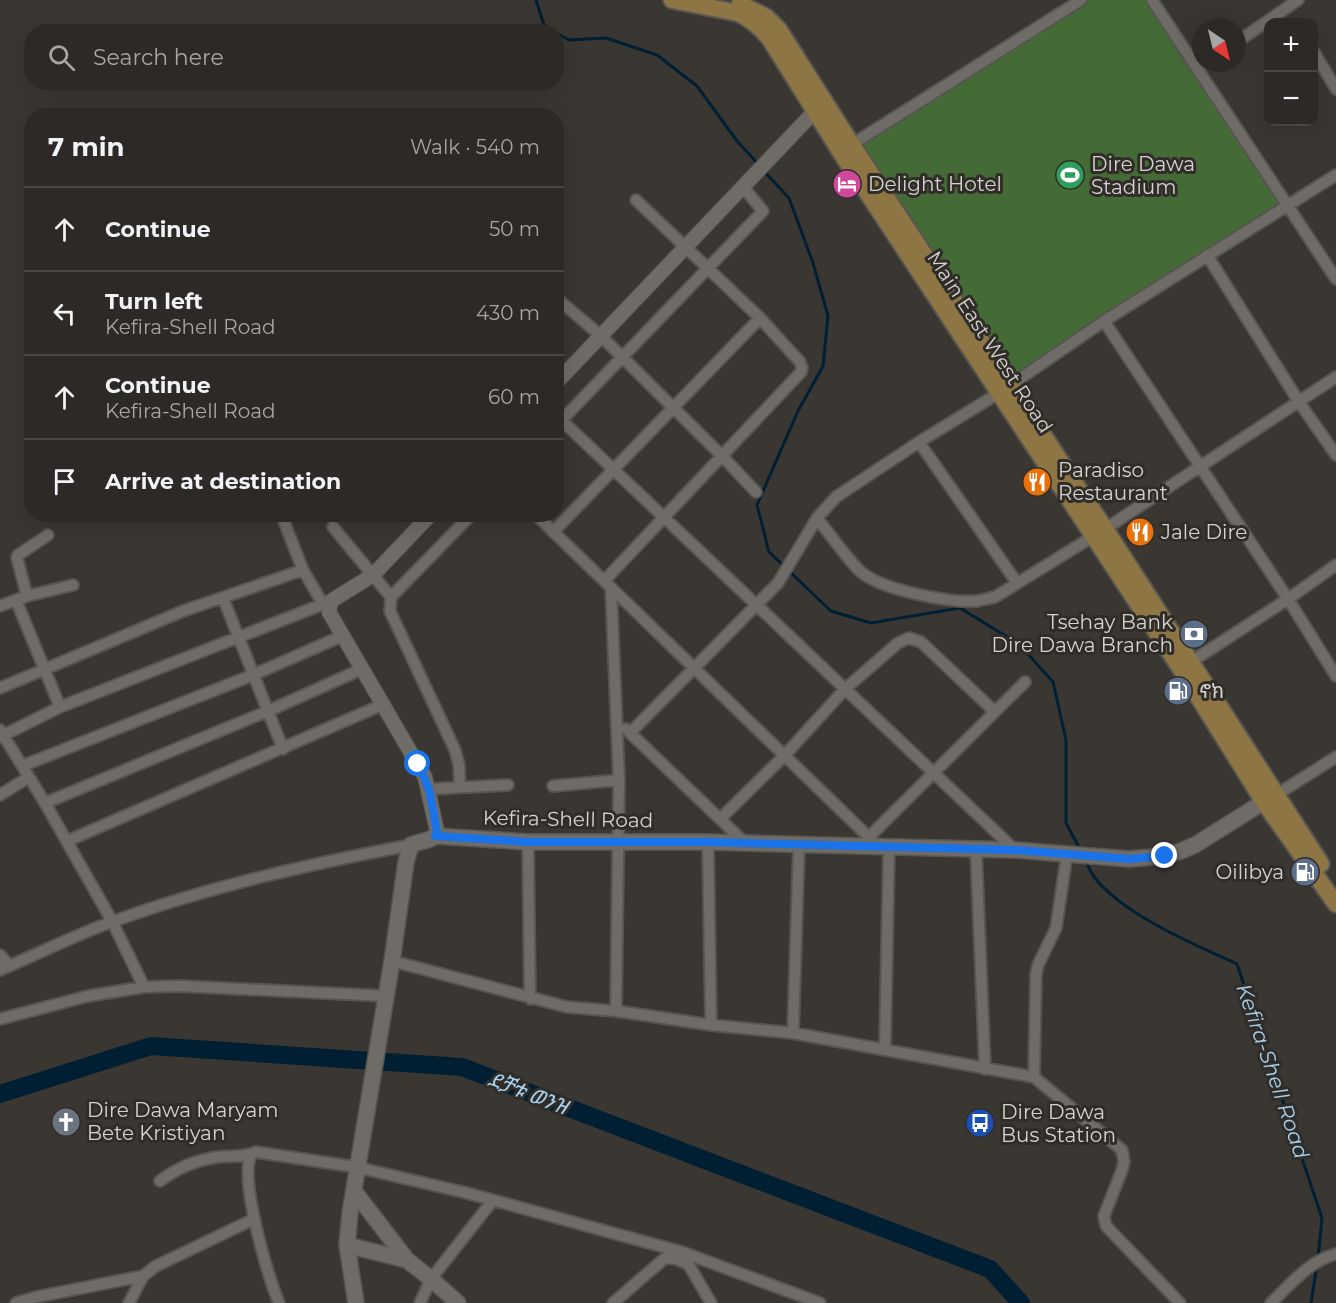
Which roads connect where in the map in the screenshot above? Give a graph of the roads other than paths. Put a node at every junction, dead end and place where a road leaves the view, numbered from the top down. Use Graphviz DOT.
graph roads {
  1 [pos="673,0"];
  2 [pos="717,0"];
  3 [pos="1081,0"];
  4 [pos="1152,0"];
  5 [pos="1298,0"];
  6 [pos="742,6"];
  7 [pos="1246,36"];
  8 [pos="1192,53"];
  9 [pos="1318,59"];
  10 [pos="1206,72"];
  11 [pos="1336,89"];
  12 [pos="821,108"];
  13 [pos="846,148"];
  14 [pos="1336,175"];
  15 [pos="743,187"];
  16 [pos="636,200"];
  17 [pos="1288,205"];
  18 [pos="686,246"];
  19 [pos="1207,255"];
  20 [pos="709,267"];
  21 [pos="1336,279"];
  22 [pos="564,304"];
  23 [pos="760,318"];
  24 [pos="1104,321"];
  25 [pos="601,336"];
  26 [pos="622,358"];
  27 [pos="564,375"];
  28 [pos="1336,377"];
  29 [pos="1004,389"];
  30 [pos="1299,402"];
  31 [pos="672,408"];
  32 [pos="564,415"];
  33 [pos="564,426"];
  34 [pos="919,442"];
  35 [pos="1336,455"];
  36 [pos="722,456"];
  37 [pos="1200,466"];
  38 [pos="612,469"];
  39 [pos="756,492"];
  40 [pos="664,518"];
  41 [pos="817,518"];
  42 [pos="564,520"];
  43 [pos="284,522"];
  44 [pos="423,522"];
  45 [pos="464,522"];
  46 [pos="543,522"];
  47 [pos="562,522"];
  48 [pos="333,527"];
  49 [pos="553,532"];
  50 [pos="1099,533"];
  51 [pos="48,535"];
  52 [pos="1336,565"];
  53 [pos="303,570"];
  54 [pos="373,575"];
  55 [pos="1017,583"];
  56 [pos="608,584"];
  57 [pos="73,585"];
  58 [pos="27,596"];
  59 [pos="391,597"];
  60 [pos="224,598"];
  61 [pos="1288,599"];
  62 [pos="16,600"];
  63 [pos="327,603"];
  64 [pos="756,605"];
  65 [pos="0,606"];
  66 [pos="342,636"];
  67 [pos="238,638"];
  68 [pos="1185,665"];
  69 [pos="695,667"];
  70 [pos="45,668"];
  71 [pos="362,669"];
  72 [pos="253,675"];
  73 [pos="1336,676"];
  74 [pos="1024,682"];
  75 [pos="0,688"];
  76 [pos="845,689"];
  77 [pos="384,704"];
  78 [pos="60,707"];
  79 [pos="268,711"];
  80 [pos="994,711"];
  81 [pos="617,720"];
  82 [pos="630,733"];
  83 [pos="1,734"];
  84 [pos="283,749"];
  85 [pos="785,755"];
  86 [pos="1336,757"];
  87 [pos="22,766"];
  88 [pos="934,774"];
  89 [pos="29,777"];
  90 [pos="619,780"];
  91 [pos="508,785"];
  92 [pos="553,786"];
  93 [pos="460,787"];
  94 [pos="429,789"];
  95 [pos="0,795"];
  96 [pos="1270,798"];
  97 [pos="45,803"];
  98 [pos="720,819"];
  99 [pos="435,836"];
  100 [pos="66,841"];
  101 [pos="618,841"];
  102 [pos="528,842"];
  103 [pos="708,842"];
  104 [pos="744,842"];
  105 [pos="879,843"];
  106 [pos="799,844"];
  107 [pos="411,845"];
  108 [pos="976,849"];
  109 [pos="1015,850"];
  110 [pos="1078,855"];
  111 [pos="1336,899"];
  112 [pos="112,921"];
  113 [pos="0,955"];
  114 [pos="392,961"];
  115 [pos="5,968"];
  116 [pos="144,987"];
  117 [pos="386,996"];
  118 [pos="530,999"];
  119 [pos="616,1011"];
  120 [pos="0,1020"];
  121 [pos="711,1025"];
  122 [pos="793,1033"];
  123 [pos="885,1048"];
  124 [pos="985,1069"];
  125 [pos="1034,1077"];
  126 [pos="251,1155"];
  127 [pos="356,1167"];
  128 [pos="160,1181"];
  129 [pos="354,1191"];
  130 [pos="493,1200"];
  131 [pos="254,1219"];
  132 [pos="347,1245"];
  133 [pos="682,1252"];
  134 [pos="1336,1254"];
  135 [pos="407,1260"];
  136 [pos="688,1264"];
  137 [pos="143,1276"];
  138 [pos="431,1279"];
  139 [pos="277,1302"];
  140 [pos="16,1303"];
  141 [pos="129,1303"];
  142 [pos="356,1303"];
  143 [pos="420,1303"];
  144 [pos="458,1303"];
  145 [pos="613,1303"];
  146 [pos="711,1303"];
  147 [pos="820,1303"];
  148 [pos="1180,1303"];
  149 [pos="1271,1303"];
  1 -- 2 [label="main road, Main East West Road"];
  1 -- 6 [label="main road, Main East West Road"];
  2 -- 6 [label="main road, Main East West Road"];
  3 -- 13 [label="street"];
  4 -- 8 [label="street"];
  5 -- 7 [label="street"];
  6 -- 12 [label="main road, Main East West Road"];
  9 -- 11 [label="street"];
  10 -- 17 [label="street"];
  12 -- 13 [label="main road, Main East West Road"];
  12 -- 15 [label="street"];
  13 -- 29 [label="main road, Main East West Road"];
  14 -- 17 [label="street"];
  15 -- 18 [label="street"];
  15 -- 20 [label="street"];
  16 -- 18 [label="street"];
  17 -- 19 [label="street"];
  17 -- 21 [label="street"];
  18 -- 20 [label="street"];
  18 -- 25 [label="street"];
  19 -- 24 [label="street"];
  19 -- 30 [label="street"];
  20 -- 23 [label="street"];
  20 -- 26 [label="street"];
  22 -- 25 [label="street"];
  23 -- 31 [label="street"];
  23 -- 36 [label="street"];
  24 -- 29 [label="street"];
  24 -- 37 [label="street"];
  25 -- 26 [label="street"];
  25 -- 27 [label="street"];
  26 -- 31 [label="street"];
  26 -- 32 [label="street"];
  28 -- 30 [label="street"];
  29 -- 34 [label="street"];
  29 -- 50 [label="main road, Main East West Road"];
  30 -- 35 [label="street"];
  30 -- 37 [label="street"];
  31 -- 36 [label="street"];
  31 -- 38 [label="street"];
  33 -- 38 [label="street"];
  34 -- 41 [label="street"];
  34 -- 55 [label="street"];
  36 -- 39 [label="street"];
  36 -- 40 [label="street"];
  37 -- 50 [label="street"];
  37 -- 61 [label="street"];
  38 -- 40 [label="street"];
  38 -- 42 [label="street"];
  40 -- 56 [label="street"];
  40 -- 64 [label="street"];
  41 -- 55 [label="street"];
  41 -- 64 [label="street"];
  43 -- 53 [label="street"];
  44 -- 54 [label="street"];
  45 -- 59 [label="street"];
  46 -- 49 [label="street"];
  47 -- 49 [label="street"];
  48 -- 54 [label="street"];
  49 -- 56 [label="street"];
  50 -- 55 [label="street"];
  50 -- 68 [label="main road, Main East West Road"];
  51 -- 58 [label="street"];
  52 -- 61 [label="street"];
  53 -- 60 [label="street"];
  53 -- 63 [label="street"];
  54 -- 59 [label="street"];
  54 -- 63 [label="street"];
  56 -- 69 [label="street"];
  56 -- 81 [label="street"];
  57 -- 58 [label="street"];
  58 -- 62 [label="street"];
  59 -- 93 [label="street"];
  60 -- 67 [label="street"];
  60 -- 70 [label="street"];
  61 -- 68 [label="street"];
  61 -- 73 [label="street"];
  62 -- 65 [label="street"];
  62 -- 70 [label="street"];
  63 -- 66 [label="street"];
  63 -- 67 [label="street"];
  64 -- 69 [label="street"];
  64 -- 76 [label="street"];
  66 -- 71 [label="street"];
  66 -- 72 [label="street"];
  67 -- 72 [label="street"];
  67 -- 78 [label="street"];
  68 -- 96 [label="main road, Main East West Road"];
  69 -- 82 [label="street"];
  69 -- 85 [label="street"];
  70 -- 75 [label="street"];
  70 -- 78 [label="street"];
  71 -- 77 [label="street"];
  71 -- 79 [label="street"];
  72 -- 79 [label="street"];
  72 -- 87 [label="street"];
  74 -- 80 [label="street"];
  76 -- 80 [label="street"];
  76 -- 85 [label="street"];
  76 -- 88 [label="street"];
  77 -- 84 [label="street"];
  77 -- 94 [label="street"];
  78 -- 83 [label="street"];
  79 -- 84 [label="street"];
  79 -- 97 [label="street"];
  80 -- 88 [label="street"];
  81 -- 82 [label="street"];
  81 -- 90 [label="street"];
  82 -- 98 [label="street"];
  83 -- 87 [label="street"];
  84 -- 100 [label="street"];
  85 -- 98 [label="street"];
  85 -- 105 [label="street"];
  86 -- 96 [label="street"];
  87 -- 89 [label="street"];
  88 -- 105 [label="street"];
  88 -- 109 [label="street"];
  89 -- 95 [label="street"];
  89 -- 97 [label="street"];
  90 -- 92 [label="street"];
  90 -- 101 [label="street"];
  91 -- 93 [label="street"];
  93 -- 94 [label="street"];
  94 -- 99 [label="street"];
  96 -- 110 [label="main road, Kefira-Shell Road"];
  96 -- 111 [label="main road, Main East West Road"];
  97 -- 100 [label="street"];
  98 -- 104 [label="street"];
  99 -- 102 [label="main road, Kefira-Shell Road"];
  99 -- 107 [label="main road, Kefira-Shell Road"];
  100 -- 112 [label="street"];
  101 -- 102 [label="main road, Kefira-Shell Road"];
  101 -- 103 [label="main road, Kefira-Shell Road"];
  101 -- 119 [label="street"];
  102 -- 118 [label="street"];
  103 -- 104 [label="main road, Kefira-Shell Road"];
  103 -- 121 [label="street"];
  104 -- 106 [label="main road, Kefira-Shell Road"];
  105 -- 106 [label="main road, Kefira-Shell Road"];
  105 -- 108 [label="main road, Kefira-Shell Road"];
  105 -- 123 [label="street"];
  106 -- 122 [label="street"];
  107 -- 112 [label="street"];
  107 -- 114 [label="main road"];
  108 -- 109 [label="main road, Kefira-Shell Road"];
  108 -- 124 [label="street"];
  109 -- 110 [label="main road, Kefira-Shell Road"];
  110 -- 125 [label="street"];
  112 -- 115 [label="street"];
  112 -- 116 [label="street"];
  113 -- 115 [label="street"];
  114 -- 117 [label="main road"];
  114 -- 118 [label="street"];
  116 -- 117 [label="street"];
  116 -- 120 [label="street"];
  117 -- 127 [label="main road"];
  118 -- 119 [label="street"];
  119 -- 121 [label="street"];
  121 -- 122 [label="street"];
  122 -- 123 [label="street"];
  123 -- 124 [label="street"];
  124 -- 125 [label="street"];
  125 -- 148 [label="street"];
  126 -- 127 [label="street"];
  126 -- 128 [label="street"];
  126 -- 131 [label="street"];
  127 -- 129 [label="main road"];
  127 -- 130 [label="street"];
  129 -- 132 [label="main road"];
  129 -- 135 [label="main road"];
  130 -- 133 [label="street"];
  130 -- 138 [label="street"];
  131 -- 137 [label="street"];
  131 -- 139 [label="street"];
  132 -- 135 [label="main road"];
  132 -- 142 [label="main road"];
  133 -- 136 [label="street"];
  133 -- 147 [label="street"];
  134 -- 149 [label="street"];
  135 -- 138 [label="main road"];
  136 -- 145 [label="street"];
  136 -- 146 [label="street"];
  137 -- 140 [label="street"];
  137 -- 141 [label="street"];
  138 -- 143 [label="street"];
  138 -- 144 [label="main road"];
}
